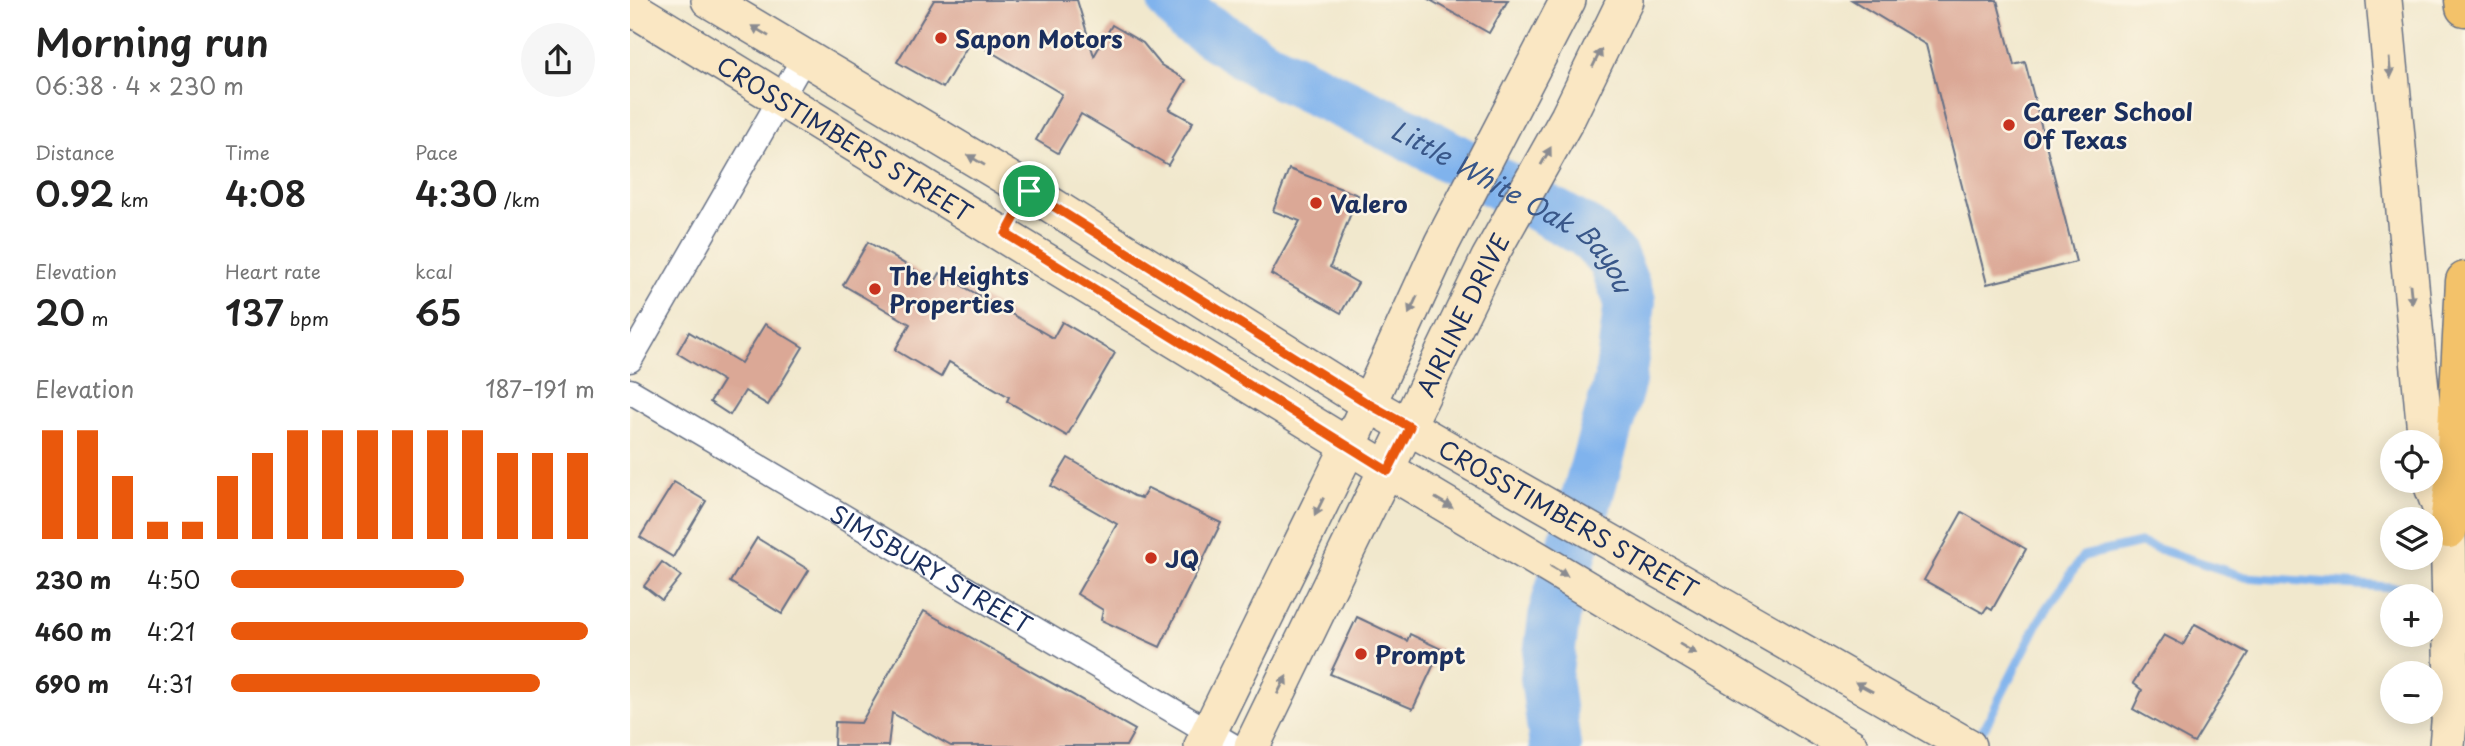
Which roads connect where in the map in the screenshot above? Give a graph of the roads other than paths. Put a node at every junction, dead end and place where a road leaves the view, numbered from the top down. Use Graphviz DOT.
graph roads {
  1 [pos="709,0"];
  2 [pos="1568,0"];
  3 [pos="1625,0"];
  4 [pos="2384,0"];
  5 [pos="2464,0"];
  6 [pos="630,7"];
  7 [pos="2465,7"];
  8 [pos="804,58"];
  9 [pos="780,98"];
  10 [pos="1029,191"];
  11 [pos="1006,234"];
  12 [pos="2465,281"];
  13 [pos="630,360"];
  14 [pos="630,391"];
  15 [pos="1367,403"];
  16 [pos="1410,427"];
  17 [pos="2425,430"];
  18 [pos="1349,446"];
  19 [pos="1388,471"];
  20 [pos="2435,493"];
  21 [pos="2448,528"];
  22 [pos="1782,640"];
  23 [pos="1755,689"];
  24 [pos="1214,741"];
  25 [pos="1252,746"];
  26 [pos="1850,746"];
  27 [pos="1968,746"];
  28 [pos="2447,746"];
  8 -- 1 [label="main road, CROSSTIMBERS STREET, one-way"];
  2 -- 15 [label="main road, AIRLINE DRIVE, one-way"];
  16 -- 3 [label="main road, AIRLINE DRIVE, one-way"];
  4 -- 17 [label="main road, one-way"];
  5 -- 7 [label="highway"];
  6 -- 9 [label="main road, CROSSTIMBERS STREET"];
  8 -- 9 [label="street"];
  10 -- 8 [label="main road, CROSSTIMBERS STREET, one-way"];
  9 -- 11 [label="main road, CROSSTIMBERS STREET"];
  9 -- 13 [label="street"];
  10 -- 11 [label="main road"];
  10 -- 15 [label="main road, CROSSTIMBERS STREET"];
  11 -- 18 [label="main road, CROSSTIMBERS STREET"];
  12 -- 21 [label="highway"];
  14 -- 24 [label="street, SIMSBURY STREET"];
  15 -- 16 [label="main road, CROSSTIMBERS STREET"];
  15 -- 18 [label="main road, AIRLINE DRIVE"];
  16 -- 19 [label="main road, AIRLINE DRIVE"];
  16 -- 22 [label="main road, CROSSTIMBERS STREET"];
  18 -- 19 [label="main road, CROSSTIMBERS STREET"];
  18 -- 24 [label="main road, AIRLINE DRIVE, one-way"];
  19 -- 23 [label="main road, CROSSTIMBERS STREET, one-way"];
  25 -- 19 [label="main road, AIRLINE DRIVE, one-way"];
  20 -- 21 [label="main road"];
  21 -- 28 [label="main road"];
  22 -- 23 [label="main road"];
  27 -- 22 [label="main road, CROSSTIMBERS STREET, one-way"];
  23 -- 26 [label="main road, CROSSTIMBERS STREET"];
}
